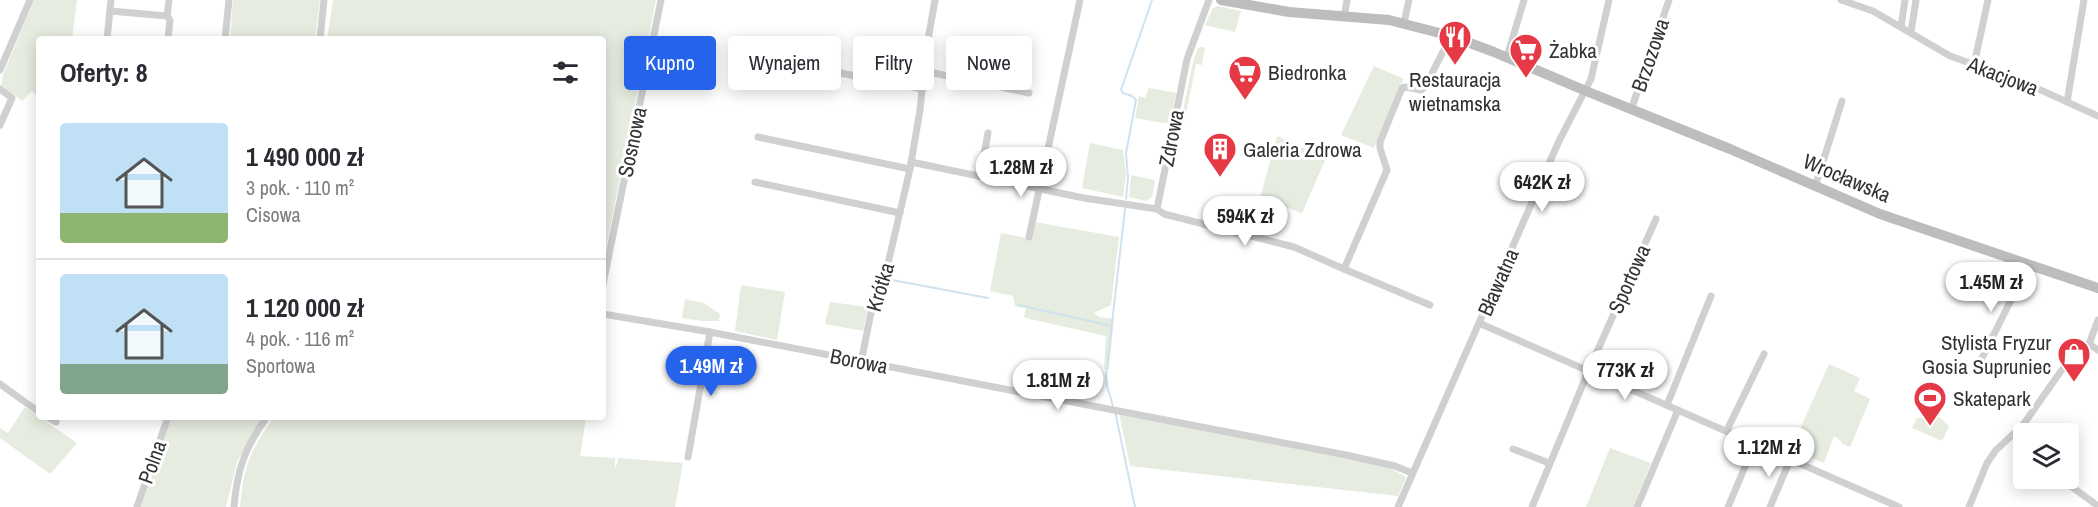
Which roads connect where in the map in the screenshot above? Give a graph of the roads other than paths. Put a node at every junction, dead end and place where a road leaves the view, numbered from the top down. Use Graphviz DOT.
graph roads {
  1 [pos="30,0"];
  2 [pos="111,0"];
  3 [pos="169,0"];
  4 [pos="229,0"];
  5 [pos="324,0"];
  6 [pos="661,0"];
  7 [pos="935,0"];
  8 [pos="1080,0"];
  9 [pos="1209,0"];
  10 [pos="1221,0"];
  11 [pos="1347,0"];
  12 [pos="1409,0"];
  13 [pos="1524,0"];
  14 [pos="1609,0"];
  15 [pos="1669,0"];
  16 [pos="1841,0"];
  17 [pos="1905,0"];
  18 [pos="1916,0"];
  19 [pos="1988,0"];
  20 [pos="2084,0"];
  21 [pos="110,11"];
  22 [pos="1344,17"];
  23 [pos="169,18"];
  24 [pos="1404,23"];
  25 [pos="1901,27"];
  26 [pos="1911,32"];
  27 [pos="107,36"];
  28 [pos="168,36"];
  29 [pos="225,36"];
  30 [pos="320,36"];
  31 [pos="929,36"];
  32 [pos="1451,36"];
  33 [pos="1507,57"];
  34 [pos="1974,65"];
  35 [pos="0,70"];
  36 [pos="934,73"];
  37 [pos="0,89"];
  38 [pos="923,90"];
  39 [pos="1586,91"];
  40 [pos="1029,93"];
  41 [pos="1842,101"];
  42 [pos="2067,102"];
  43 [pos="1631,110"];
  44 [pos="2098,116"];
  45 [pos="0,125"];
  46 [pos="988,133"];
  47 [pos="758,137"];
  48 [pos="910,166"];
  49 [pos="980,176"];
  50 [pos="755,182"];
  51 [pos="1815,187"];
  52 [pos="1039,189"];
  53 [pos="1157,209"];
  54 [pos="900,213"];
  55 [pos="1656,219"];
  56 [pos="1029,237"];
  57 [pos="2024,262"];
  58 [pos="606,269"];
  59 [pos="1344,269"];
  60 [pos="2098,288"];
  61 [pos="1712,296"];
  62 [pos="1430,305"];
  63 [pos="606,315"];
  64 [pos="2098,320"];
  65 [pos="1479,323"];
  66 [pos="710,332"];
  67 [pos="2089,344"];
  68 [pos="2098,350"];
  69 [pos="1764,354"];
  70 [pos="861,362"];
  71 [pos="1588,372"];
  72 [pos="1975,372"];
  73 [pos="0,384"];
  74 [pos="1667,405"];
  75 [pos="36,409"];
  76 [pos="1678,410"];
  77 [pos="52,420"];
  78 [pos="167,420"];
  79 [pos="265,420"];
  80 [pos="56,422"];
  81 [pos="2024,423"];
  82 [pos="1727,430"];
  83 [pos="2013,434"];
  84 [pos="1755,442"];
  85 [pos="1513,449"];
  86 [pos="688,457"];
  87 [pos="1790,460"];
  88 [pos="1549,463"];
  89 [pos="1412,473"];
  90 [pos="2073,489"];
  91 [pos="2098,506"];
  92 [pos="136,507"];
  93 [pos="234,507"];
  94 [pos="1398,507"];
  95 [pos="1532,507"];
  96 [pos="1637,507"];
  97 [pos="1728,507"];
  98 [pos="1770,507"];
  99 [pos="1899,507"];
  100 [pos="1969,507"];
  1 -- 35 [label="street"];
  2 -- 21 [label="street"];
  3 -- 23 [label="street"];
  4 -- 29 [label="street"];
  5 -- 30 [label="street"];
  6 -- 58 [label="street, Sosnowa"];
  7 -- 31 [label="street, Krótka"];
  8 -- 52 [label="street"];
  9 -- 53 [label="street, Zdrowa"];
  10 -- 22 [label="street, Wrocławska"];
  11 -- 22 [label="street"];
  12 -- 24 [label="street"];
  13 -- 33 [label="street"];
  14 -- 39 [label="street"];
  15 -- 43 [label="street, Brzozowa"];
  16 -- 25 [label="street, Akacjowa"];
  17 -- 25 [label="street"];
  18 -- 26 [label="street"];
  19 -- 34 [label="street"];
  20 -- 42 [label="street"];
  21 -- 23 [label="street"];
  21 -- 27 [label="street"];
  22 -- 24 [label="street, Wrocławska"];
  23 -- 28 [label="street"];
  24 -- 32 [label="street, Wrocławska"];
  25 -- 26 [label="street, Akacjowa"];
  26 -- 34 [label="street, Akacjowa"];
  32 -- 33 [label="street, Wrocławska"];
  32 -- 59 [label="street"];
  33 -- 39 [label="street, Wrocławska"];
  34 -- 42 [label="street, Akacjowa"];
  36 -- 40 [label="street"];
  37 -- 45 [label="street"];
  38 -- 48 [label="street, Krótka"];
  39 -- 43 [label="street, Wrocławska"];
  39 -- 65 [label="street, Bławatna"];
  41 -- 51 [label="street"];
  42 -- 44 [label="street, Akacjowa"];
  43 -- 51 [label="street, Wrocławska"];
  46 -- 49 [label="street"];
  47 -- 48 [label="street"];
  48 -- 49 [label="street"];
  48 -- 54 [label="street, Krótka"];
  49 -- 52 [label="street"];
  50 -- 54 [label="street"];
  51 -- 57 [label="street, Wrocławska"];
  52 -- 53 [label="street"];
  52 -- 56 [label="street"];
  53 -- 59 [label="street"];
  54 -- 70 [label="street, Krótka"];
  55 -- 71 [label="street, Sportowa"];
  57 -- 60 [label="street, Wrocławska"];
  57 -- 72 [label="street"];
  59 -- 62 [label="street"];
  61 -- 74 [label="street"];
  63 -- 66 [label="street, Borowa"];
  64 -- 67 [label="street"];
  65 -- 71 [label="street"];
  65 -- 89 [label="street, Bławatna"];
  66 -- 70 [label="street, Borowa"];
  66 -- 86 [label="street"];
  67 -- 68 [label="street"];
  67 -- 81 [label="street"];
  69 -- 82 [label="street"];
  70 -- 89 [label="street, Borowa"];
  71 -- 74 [label="street"];
  71 -- 88 [label="street, Sportowa"];
  73 -- 75 [label="street"];
  74 -- 76 [label="street"];
  76 -- 82 [label="street"];
  76 -- 96 [label="street"];
  77 -- 80 [label="street"];
  78 -- 92 [label="street, Polna"];
  79 -- 93 [label="street"];
  82 -- 84 [label="street"];
  83 -- 100 [label="street"];
  84 -- 87 [label="street"];
  84 -- 97 [label="street"];
  85 -- 88 [label="street"];
  87 -- 98 [label="street"];
  87 -- 99 [label="street"];
  88 -- 95 [label="street, Sportowa"];
  89 -- 94 [label="street, Bławatna"];
  90 -- 91 [label="street"];
}
